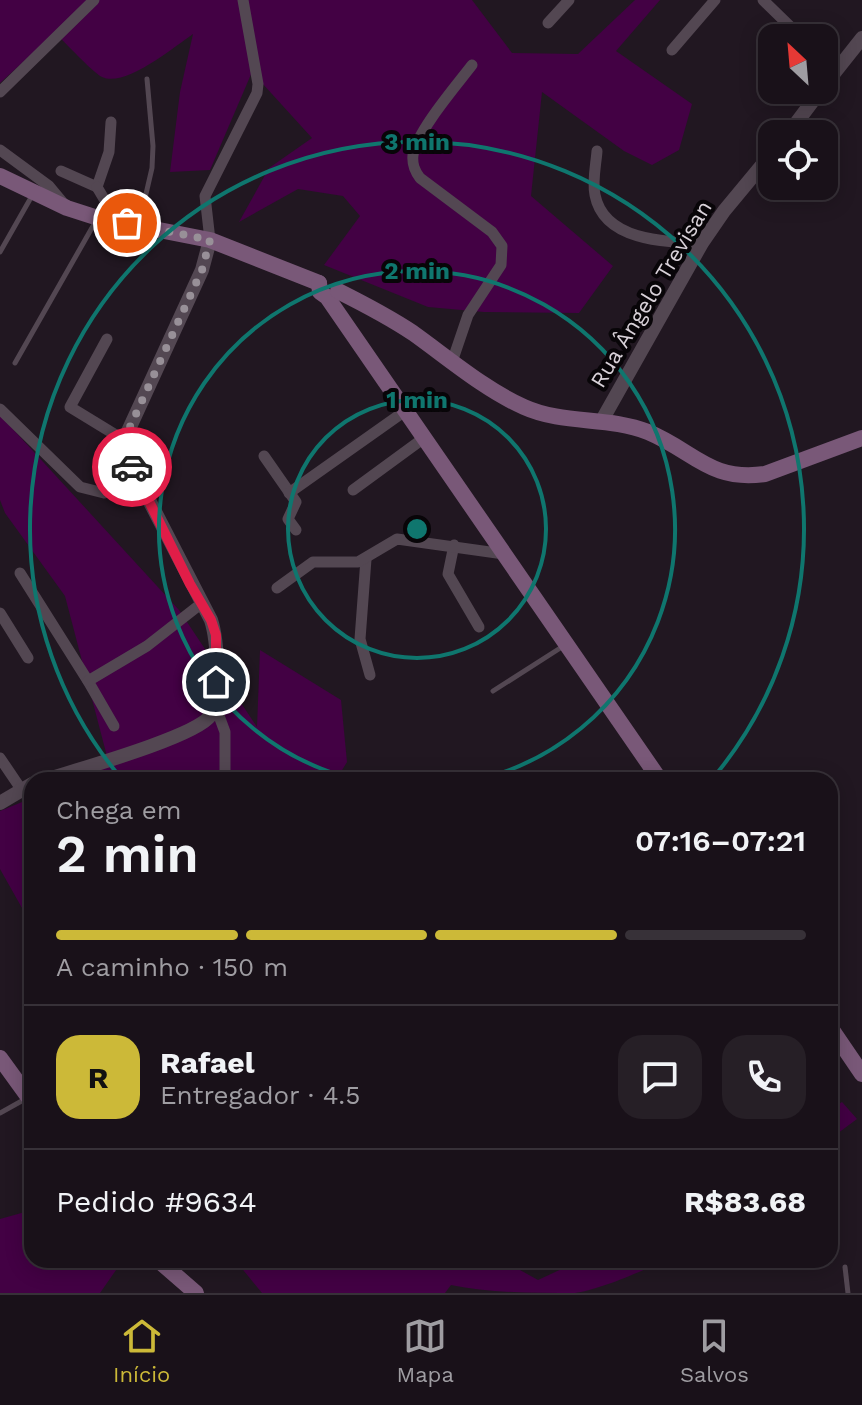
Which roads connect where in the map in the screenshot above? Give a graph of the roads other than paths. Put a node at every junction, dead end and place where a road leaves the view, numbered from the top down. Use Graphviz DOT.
graph roads {
  1 [pos="94,0"];
  2 [pos="243,0"];
  3 [pos="569,0"];
  4 [pos="715,0"];
  5 [pos="763,0"];
  6 [pos="548,23"];
  7 [pos="788,24"];
  8 [pos="862,38"];
  9 [pos="672,50"];
  10 [pos="472,65"];
  11 [pos="838,68"];
  12 [pos="147,79"];
  13 [pos="0,92"];
  14 [pos="811,104"];
  15 [pos="799,120"];
  16 [pos="111,122"];
  17 [pos="0,150"];
  18 [pos="597,151"];
  19 [pos="758,170"];
  20 [pos="61,171"];
  21 [pos="0,176"];
  22 [pos="97,187"];
  23 [pos="33,193"];
  24 [pos="67,208"];
  25 [pos="98,218"];
  26 [pos="117,221"];
  27 [pos="139,225"];
  28 [pos="210,240"];
  29 [pos="702,243"];
  30 [pos="0,252"];
  31 [pos="328,291"];
  32 [pos="107,339"];
  33 [pos="452,362"];
  34 [pos="15,363"];
  35 [pos="0,409"];
  36 [pos="405,411"];
  37 [pos="601,422"];
  38 [pos="424,438"];
  39 [pos="862,438"];
  40 [pos="124,440"];
  41 [pos="264,456"];
  42 [pos="133,469"];
  43 [pos="353,490"];
  44 [pos="289,493"];
  45 [pos="296,530"];
  46 [pos="454,545"];
  47 [pos="504,554"];
  48 [pos="366,559"];
  49 [pos="20,573"];
  50 [pos="277,588"];
  51 [pos="202,603"];
  52 [pos="0,613"];
  53 [pos="479,627"];
  54 [pos="566,644"];
  55 [pos="28,658"];
  56 [pos="370,675"];
  57 [pos="88,681"];
  58 [pos="493,691"];
  59 [pos="215,705"];
  60 [pos="114,726"];
  61 [pos="0,758"];
  62 [pos="69,772"];
  63 [pos="225,772"];
  64 [pos="654,772"];
  65 [pos="24,784"];
  66 [pos="24,789"];
  67 [pos="0,803"];
  68 [pos="838,1035"];
  69 [pos="856,1054"];
  70 [pos="0,1058"];
  71 [pos="862,1074"];
  72 [pos="24,1092"];
  73 [pos="24,1103"];
  74 [pos="0,1113"];
  75 [pos="845,1267"];
  76 [pos="167,1268"];
  77 [pos="196,1293"];
  78 [pos="848,1293"];
  1 -- 13 [label="street"];
  2 -- 28 [label="street"];
  3 -- 6 [label="street"];
  4 -- 9 [label="street"];
  5 -- 7 [label="street"];
  8 -- 11 [label="street"];
  10 -- 33 [label="street"];
  12 -- 27 [label="lane"];
  14 -- 15 [label="street"];
  16 -- 22 [label="street"];
  17 -- 24 [label="street"];
  18 -- 29 [label="street"];
  19 -- 29 [label="street, Rua Ângelo Trevisan"];
  20 -- 22 [label="street"];
  21 -- 23 [label="main road"];
  22 -- 26 [label="street"];
  23 -- 24 [label="main road"];
  23 -- 30 [label="lane"];
  24 -- 25 [label="main road"];
  25 -- 26 [label="main road"];
  25 -- 34 [label="lane"];
  26 -- 27 [label="main road"];
  27 -- 28 [label="main road"];
  28 -- 31 [label="main road"];
  28 -- 40 [label="street"];
  29 -- 37 [label="street, Rua Ângelo Trevisan"];
  31 -- 33 [label="main road"];
  31 -- 36 [label="main road"];
  32 -- 40 [label="street"];
  33 -- 37 [label="main road"];
  35 -- 42 [label="street"];
  36 -- 38 [label="main road"];
  36 -- 44 [label="street"];
  37 -- 39 [label="main road"];
  38 -- 43 [label="street"];
  38 -- 47 [label="main road"];
  40 -- 42 [label="street"];
  41 -- 44 [label="street"];
  42 -- 51 [label="street"];
  44 -- 45 [label="street"];
  46 -- 47 [label="street"];
  46 -- 48 [label="street"];
  46 -- 53 [label="street"];
  47 -- 54 [label="main road"];
  48 -- 50 [label="street"];
  48 -- 56 [label="street"];
  49 -- 57 [label="street"];
  51 -- 57 [label="street"];
  51 -- 59 [label="street"];
  52 -- 55 [label="street"];
  54 -- 58 [label="lane"];
  54 -- 64 [label="main road"];
  57 -- 60 [label="street"];
  59 -- 62 [label="street"];
  59 -- 63 [label="street"];
  61 -- 65 [label="street"];
  66 -- 67 [label="street"];
  68 -- 69 [label="main road"];
  69 -- 71 [label="main road"];
  70 -- 72 [label="main road"];
  73 -- 74 [label="lane"];
  75 -- 78 [label="lane"];
  76 -- 77 [label="main road"];
}
